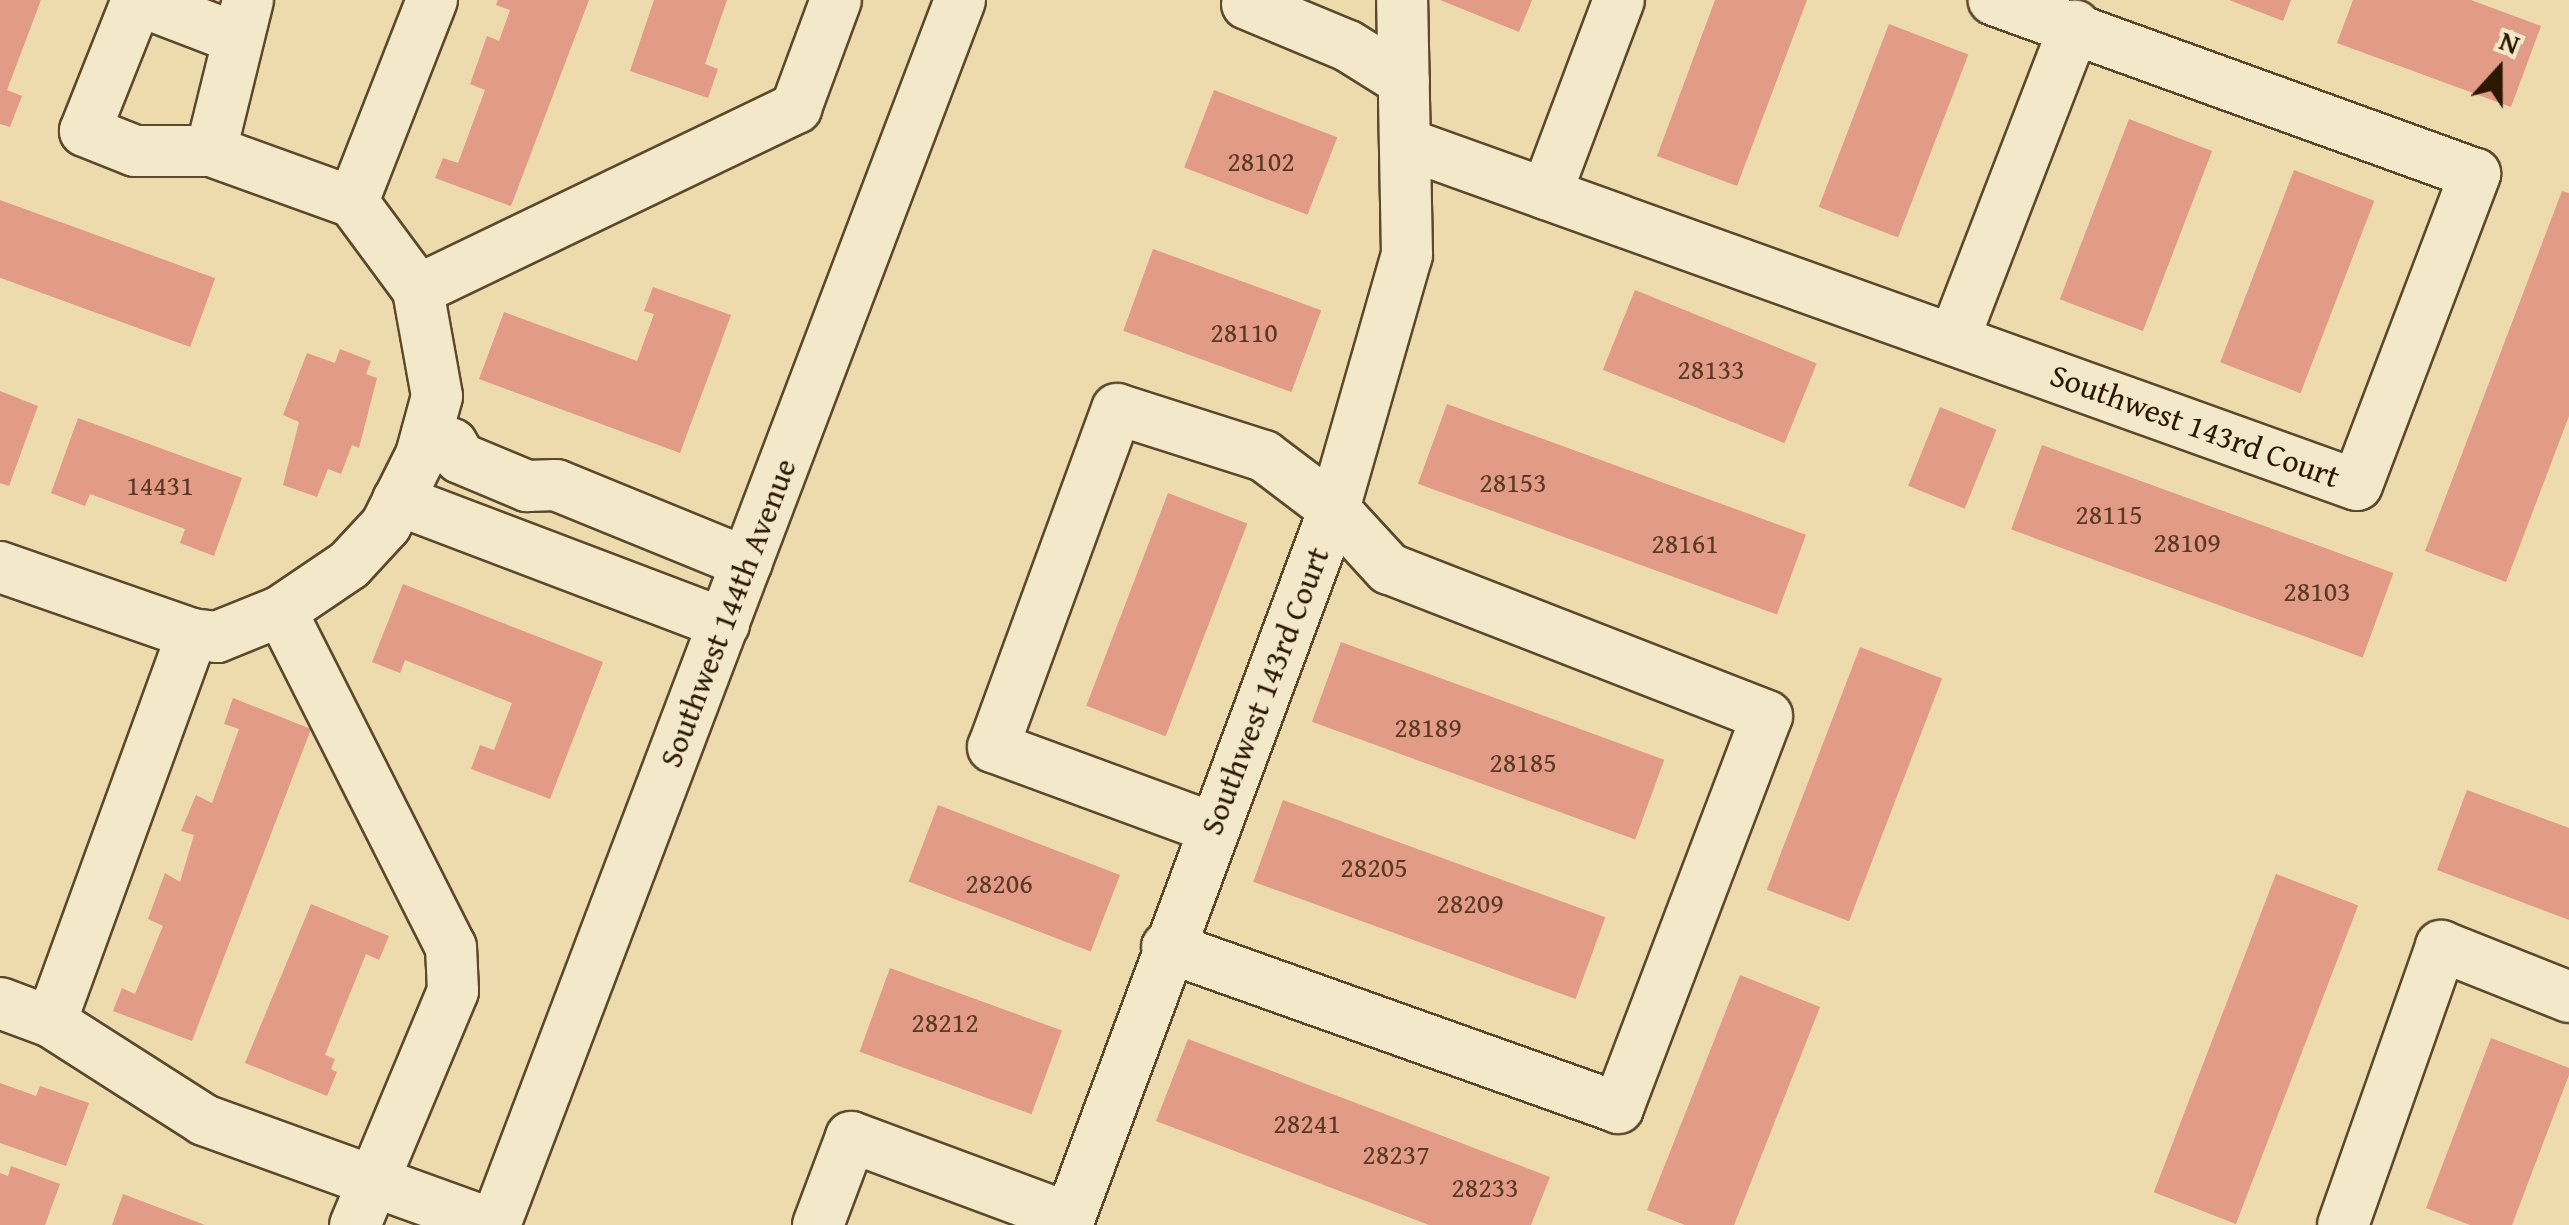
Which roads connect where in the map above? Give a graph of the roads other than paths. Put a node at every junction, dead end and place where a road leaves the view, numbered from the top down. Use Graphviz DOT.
graph roads {
  1 [pos="432,0"];
  2 [pos="836,0"];
  3 [pos="960,0"];
  4 [pos="1402,0"];
  5 [pos="1619,0"];
  6 [pos="1994,0"];
  7 [pos="1247,4"];
  8 [pos="241,18"];
  9 [pos="2076,26"];
  10 [pos="1404,81"];
  11 [pos="1407,144"];
  12 [pos="211,151"];
  13 [pos="1546,194"];
  14 [pos="353,202"];
  15 [pos="418,290"];
  16 [pos="1954,339"];
  17 [pos="440,439"];
  18 [pos="542,485"];
  19 [pos="398,500"];
  20 [pos="1334,508"];
  21 [pos="503,540"];
  22 [pos="747,563"];
  23 [pos="0,567"];
  24 [pos="281,611"];
  25 [pos="724,624"];
  26 [pos="192,634"];
  27 [pos="1213,828"];
  28 [pos="1167,947"];
  29 [pos="2569,996"];
  30 [pos="0,1002"];
  31 [pos="50,1022"];
  32 [pos="373,1179"];
  33 [pos="1066,1221"];
  34 [pos="355,1225"];
  35 [pos="494,1225"];
  36 [pos="818,1225"];
  37 [pos="2342,1225"];
  1 -- 14 [label="street"];
  2 -- 15 [label="street"];
  3 -- 22 [label="street, Southwest 144th Avenue"];
  4 -- 10 [label="street, Southwest 143rd Court"];
  5 -- 13 [label="street"];
  6 -- 9 [label="street, Southwest 143rd Court"];
  7 -- 10 [label="street"];
  8 -- 12 [label="street"];
  8 -- 12 [label="street"];
  9 -- 16 [label="street"];
  9 -- 16 [label="street, Southwest 143rd Court"];
  10 -- 11 [label="street, Southwest 143rd Court"];
  11 -- 13 [label="street, Southwest 143rd Court"];
  11 -- 20 [label="street, Southwest 143rd Court"];
  12 -- 14 [label="street"];
  13 -- 16 [label="street, Southwest 143rd Court"];
  14 -- 15 [label="street"];
  15 -- 17 [label="street"];
  17 -- 18 [label="street"];
  17 -- 19 [label="street"];
  18 -- 21 [label="street"];
  18 -- 22 [label="street"];
  19 -- 21 [label="street"];
  19 -- 24 [label="street"];
  20 -- 27 [label="street, Southwest 143rd Court"];
  20 -- 27 [label="street"];
  20 -- 28 [label="street"];
  21 -- 25 [label="street"];
  22 -- 25 [label="street, Southwest 144th Avenue"];
  23 -- 26 [label="street"];
  24 -- 26 [label="street"];
  24 -- 32 [label="street"];
  25 -- 35 [label="street, Southwest 144th Avenue"];
  26 -- 31 [label="street"];
  27 -- 28 [label="street, Southwest 143rd Court"];
  28 -- 33 [label="street, Southwest 143rd Court"];
  29 -- 37 [label="street"];
  30 -- 31 [label="street"];
  31 -- 32 [label="street"];
  32 -- 34 [label="street"];
  32 -- 35 [label="street"];
  33 -- 36 [label="street"];
}
